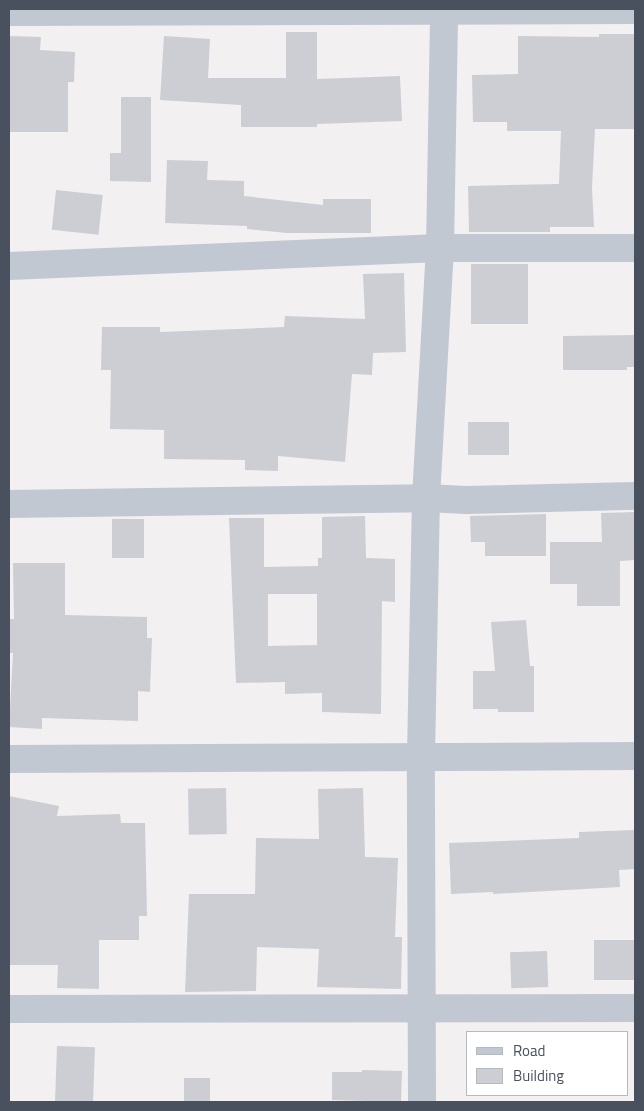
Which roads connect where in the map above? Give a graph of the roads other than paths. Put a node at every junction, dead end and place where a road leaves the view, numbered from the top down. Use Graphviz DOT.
graph roads {
  1 [pos="444,10"];
  2 [pos="635,10"];
  3 [pos="9,12"];
  4 [pos="440,248"];
  5 [pos="635,248"];
  6 [pos="9,266"];
  7 [pos="635,496"];
  8 [pos="426,498"];
  9 [pos="9,504"];
  10 [pos="421,756"];
  11 [pos="635,756"];
  12 [pos="9,759"];
  13 [pos="635,1008"];
  14 [pos="9,1009"];
  15 [pos="423,1009"];
  16 [pos="422,1102"];
  1 -- 2 [label="street"];
  1 -- 3 [label="street"];
  1 -- 4 [label="street"];
  4 -- 5 [label="street"];
  4 -- 6 [label="street"];
  4 -- 8 [label="street"];
  7 -- 8 [label="street"];
  8 -- 9 [label="street"];
  8 -- 10 [label="street"];
  10 -- 11 [label="street"];
  10 -- 12 [label="street"];
  10 -- 15 [label="street"];
  13 -- 15 [label="street"];
  14 -- 15 [label="street"];
  15 -- 16 [label="street"];
}
